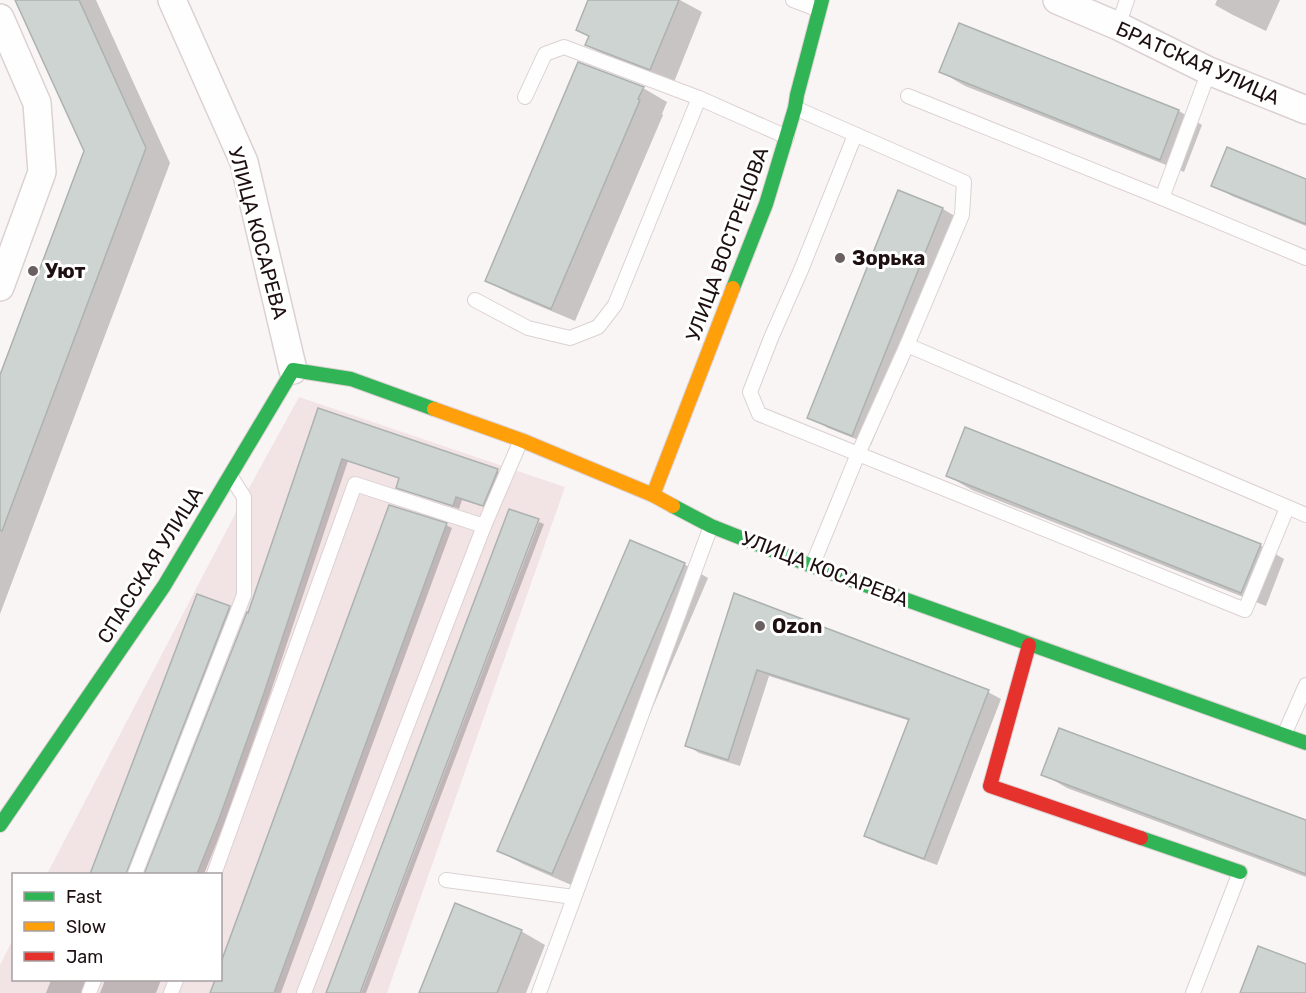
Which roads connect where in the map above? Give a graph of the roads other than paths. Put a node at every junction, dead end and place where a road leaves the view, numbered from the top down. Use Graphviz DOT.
graph roads {
  1 [pos="172,0"];
  2 [pos="793,0"];
  3 [pos="1057,0"];
  4 [pos="1127,0"];
  5 [pos="820,5"];
  6 [pos="0,18"];
  7 [pos="1118,26"];
  8 [pos="1209,71"];
  9 [pos="908,96"];
  10 [pos="525,97"];
  11 [pos="699,98"];
  12 [pos="795,108"];
  13 [pos="1306,110"];
  14 [pos="855,135"];
  15 [pos="787,137"];
  16 [pos="1161,198"];
  17 [pos="1306,258"];
  18 [pos="0,286"];
  19 [pos="476,300"];
  20 [pos="907,345"];
  21 [pos="293,370"];
  22 [pos="521,440"];
  23 [pos="858,454"];
  24 [pos="230,476"];
  25 [pos="653,495"];
  26 [pos="1287,508"];
  27 [pos="1306,515"];
  28 [pos="484,526"];
  29 [pos="711,526"];
  30 [pos="812,566"];
  31 [pos="1029,645"];
  32 [pos="1306,685"];
  33 [pos="1284,735"];
  34 [pos="1306,743"];
  35 [pos="0,825"];
  36 [pos="1240,872"];
  37 [pos="135,873"];
  38 [pos="214,873"];
  39 [pos="446,880"];
  40 [pos="574,897"];
  41 [pos="304,993"];
  42 [pos="538,993"];
  43 [pos="1193,993"];
  1 -- 21 [label="street, УЛИЦА КОСАРЕВА"];
  2 -- 5 [label="lane"];
  3 -- 7 [label="street, БРАТСКАЯ УЛИЦА"];
  4 -- 7 [label="lane"];
  5 -- 12 [label="street, УЛИЦА ВОСТРЕЦОВА"];
  6 -- 18 [label="street"];
  7 -- 8 [label="street, БРАТСКАЯ УЛИЦА"];
  8 -- 13 [label="street, БРАТСКАЯ УЛИЦА"];
  8 -- 16 [label="lane"];
  9 -- 16 [label="lane"];
  10 -- 11 [label="lane"];
  11 -- 15 [label="lane"];
  11 -- 19 [label="lane"];
  12 -- 14 [label="lane"];
  12 -- 15 [label="street, УЛИЦА ВОСТРЕЦОВА"];
  14 -- 20 [label="lane"];
  14 -- 23 [label="lane"];
  15 -- 25 [label="street, УЛИЦА ВОСТРЕЦОВА"];
  16 -- 17 [label="lane"];
  20 -- 23 [label="lane"];
  20 -- 26 [label="lane"];
  21 -- 22 [label="street, УЛИЦА КОСАРЕВА"];
  21 -- 24 [label="street, СПАССКАЯ УЛИЦА"];
  22 -- 25 [label="street, УЛИЦА КОСАРЕВА"];
  22 -- 28 [label="lane"];
  23 -- 26 [label="lane"];
  23 -- 30 [label="lane"];
  24 -- 35 [label="street, СПАССКАЯ УЛИЦА"];
  24 -- 37 [label="lane"];
  25 -- 29 [label="street, УЛИЦА КОСАРЕВА"];
  26 -- 27 [label="lane"];
  28 -- 38 [label="lane"];
  28 -- 41 [label="lane"];
  29 -- 30 [label="street, УЛИЦА КОСАРЕВА"];
  29 -- 40 [label="lane"];
  30 -- 31 [label="street, УЛИЦА КОСАРЕВА"];
  31 -- 33 [label="street, УЛИЦА КОСАРЕВА"];
  31 -- 36 [label="street"];
  32 -- 33 [label="lane"];
  33 -- 34 [label="street, УЛИЦА КОСАРЕВА"];
  36 -- 43 [label="lane"];
  39 -- 40 [label="lane"];
  40 -- 42 [label="lane"];
}
